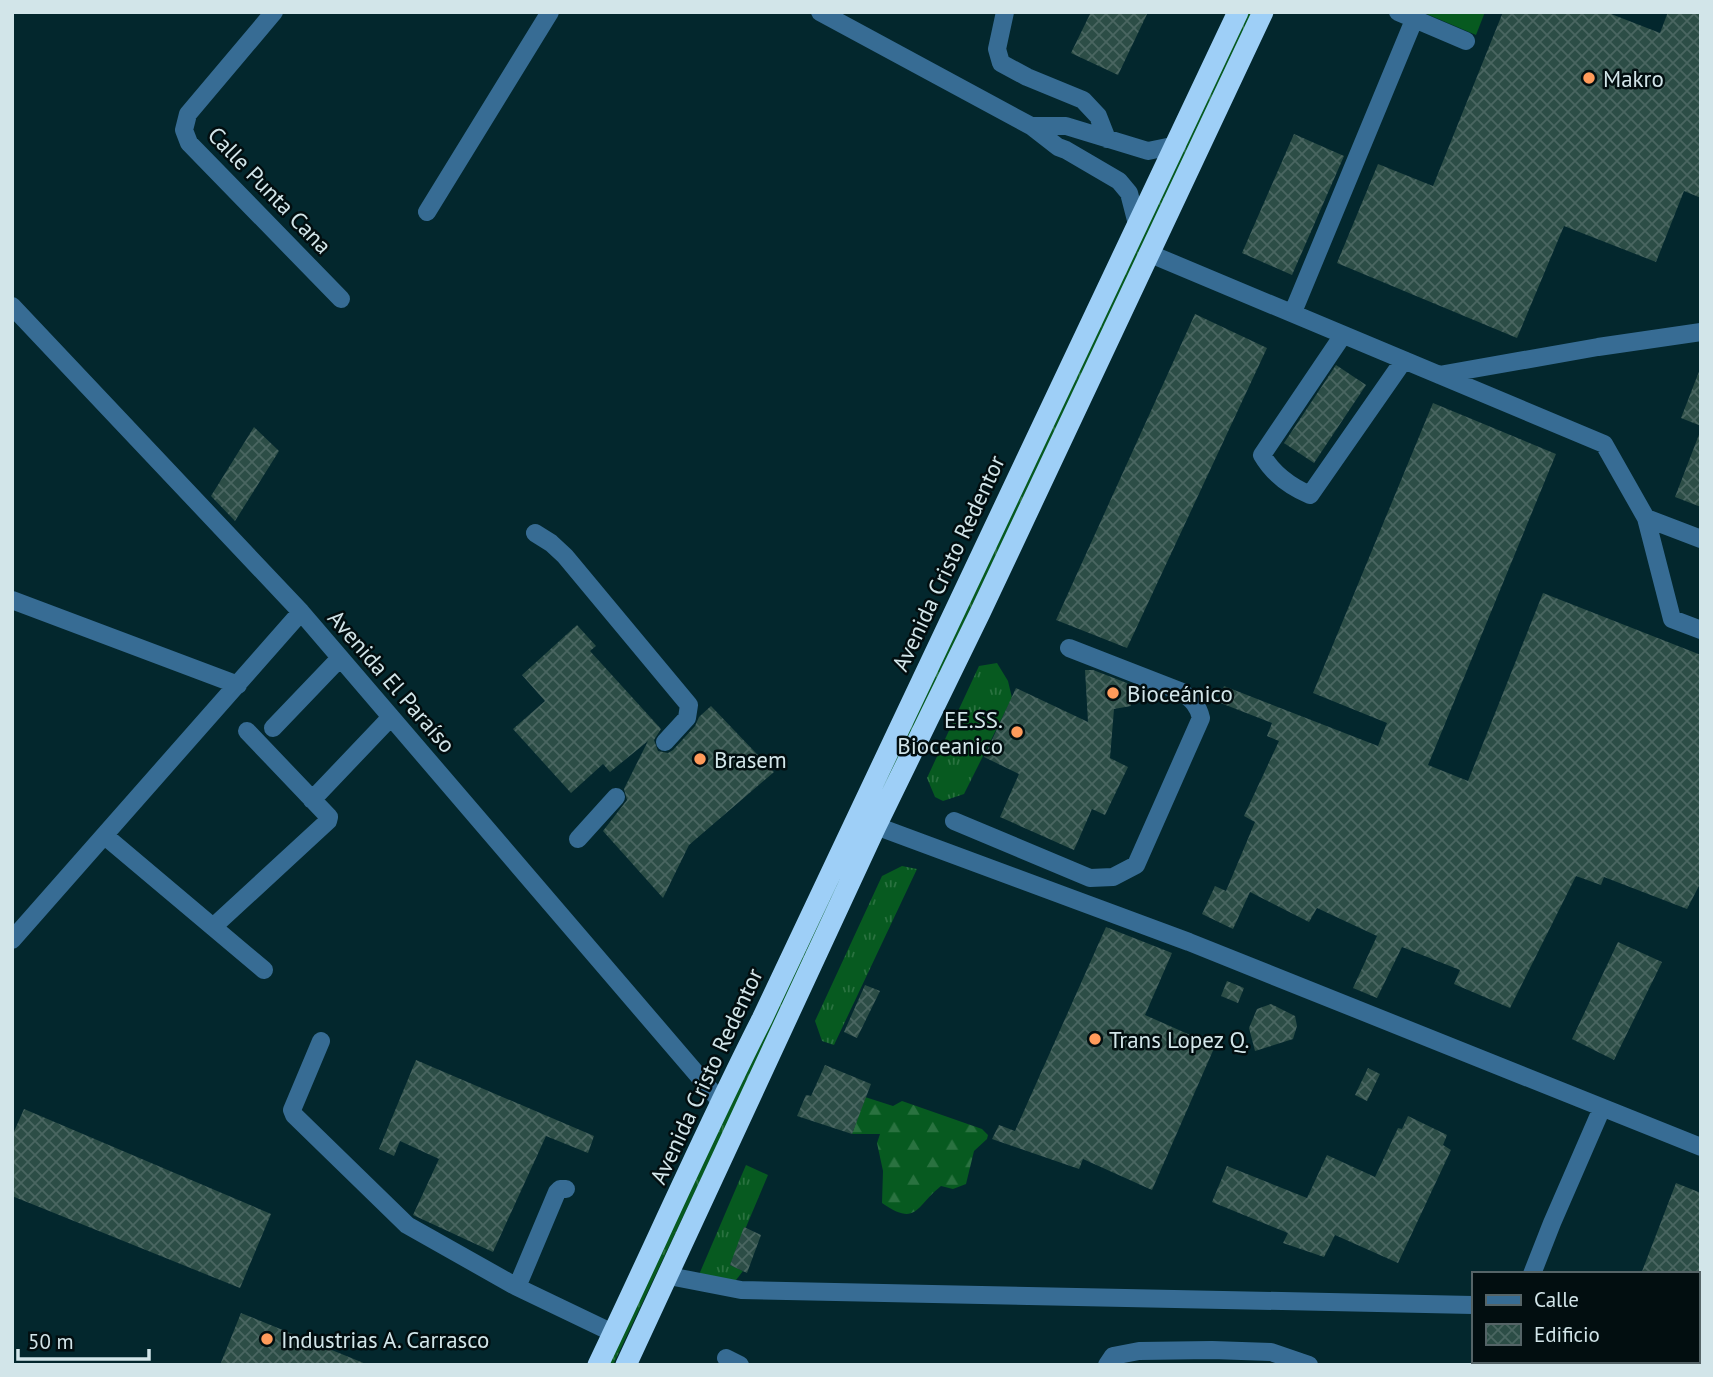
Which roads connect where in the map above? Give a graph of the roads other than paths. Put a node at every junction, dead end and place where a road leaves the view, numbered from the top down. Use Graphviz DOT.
graph roads {
  1 [pos="274,12"];
  2 [pos="550,12"];
  3 [pos="820,12"];
  4 [pos="1005,12"];
  5 [pos="1238,12"];
  6 [pos="1263,12"];
  7 [pos="1406,16"];
  8 [pos="1466,41"];
  9 [pos="1031,126"];
  10 [pos="1107,139"];
  11 [pos="1177,145"];
  12 [pos="427,212"];
  13 [pos="1137,224"];
  14 [pos="1148,253"];
  15 [pos="341,299"];
  16 [pos="12,306"];
  17 [pos="1293,313"];
  18 [pos="1701,332"];
  19 [pos="1343,335"];
  20 [pos="1404,360"];
  21 [pos="1439,375"];
  22 [pos="1647,518"];
  23 [pos="535,533"];
  24 [pos="1701,539"];
  25 [pos="12,600"];
  26 [pos="301,612"];
  27 [pos="1701,630"];
  28 [pos="1069,649"];
  29 [pos="340,658"];
  30 [pos="238,685"];
  31 [pos="391,717"];
  32 [pos="273,728"];
  33 [pos="247,731"];
  34 [pos="665,742"];
  35 [pos="616,797"];
  36 [pos="312,800"];
  37 [pos="954,821"];
  38 [pos="876,826"];
  39 [pos="105,835"];
  40 [pos="578,839"];
  41 [pos="213,928"];
  42 [pos="12,940"];
  43 [pos="264,970"];
  44 [pos="321,1041"];
  45 [pos="720,1101"];
  46 [pos="1602,1108"];
  47 [pos="1701,1147"];
  48 [pos="566,1189"];
  49 [pos="1533,1272"];
  50 [pos="669,1276"];
  51 [pos="517,1287"];
  52 [pos="1472,1306"];
  53 [pos="613,1333"];
  54 [pos="598,1365"];
  55 [pos="626,1365"];
  56 [pos="1107,1365"];
  57 [pos="1309,1365"];
  1 -- 15 [label="street, Calle Punta Cana"];
  2 -- 12 [label="street"];
  3 -- 9 [label="street"];
  4 -- 10 [label="street"];
  5 -- 11 [label="highway, Avenida Cristo Redentor"];
  6 -- 14 [label="highway"];
  7 -- 8 [label="street"];
  7 -- 17 [label="street"];
  9 -- 10 [label="street"];
  9 -- 13 [label="street"];
  10 -- 11 [label="street"];
  11 -- 13 [label="highway, Avenida Cristo Redentor"];
  13 -- 45 [label="highway, Avenida Cristo Redentor"];
  14 -- 17 [label="street"];
  14 -- 38 [label="highway"];
  16 -- 26 [label="street, Avenida El Paraíso"];
  17 -- 19 [label="street"];
  18 -- 21 [label="street"];
  19 -- 20 [label="street"];
  19 -- 20 [label="street"];
  20 -- 21 [label="street"];
  21 -- 22 [label="street"];
  22 -- 24 [label="street"];
  22 -- 27 [label="street"];
  23 -- 34 [label="street"];
  25 -- 30 [label="street"];
  26 -- 29 [label="street, Avenida El Paraíso"];
  26 -- 30 [label="street"];
  28 -- 37 [label="street"];
  29 -- 31 [label="street, Avenida El Paraíso"];
  29 -- 32 [label="street"];
  30 -- 39 [label="street"];
  31 -- 36 [label="street"];
  31 -- 45 [label="street, Avenida El Paraíso"];
  33 -- 36 [label="street"];
  35 -- 40 [label="street"];
  36 -- 41 [label="street"];
  38 -- 46 [label="street"];
  38 -- 50 [label="highway"];
  39 -- 41 [label="street"];
  39 -- 42 [label="street"];
  41 -- 43 [label="street"];
  44 -- 51 [label="street"];
  45 -- 53 [label="highway, Avenida Cristo Redentor"];
  46 -- 47 [label="street"];
  46 -- 49 [label="street"];
  48 -- 51 [label="street"];
  50 -- 52 [label="street"];
  50 -- 55 [label="highway"];
  51 -- 53 [label="street"];
  53 -- 54 [label="highway, Avenida Cristo Redentor"];
  56 -- 57 [label="street"];
}
